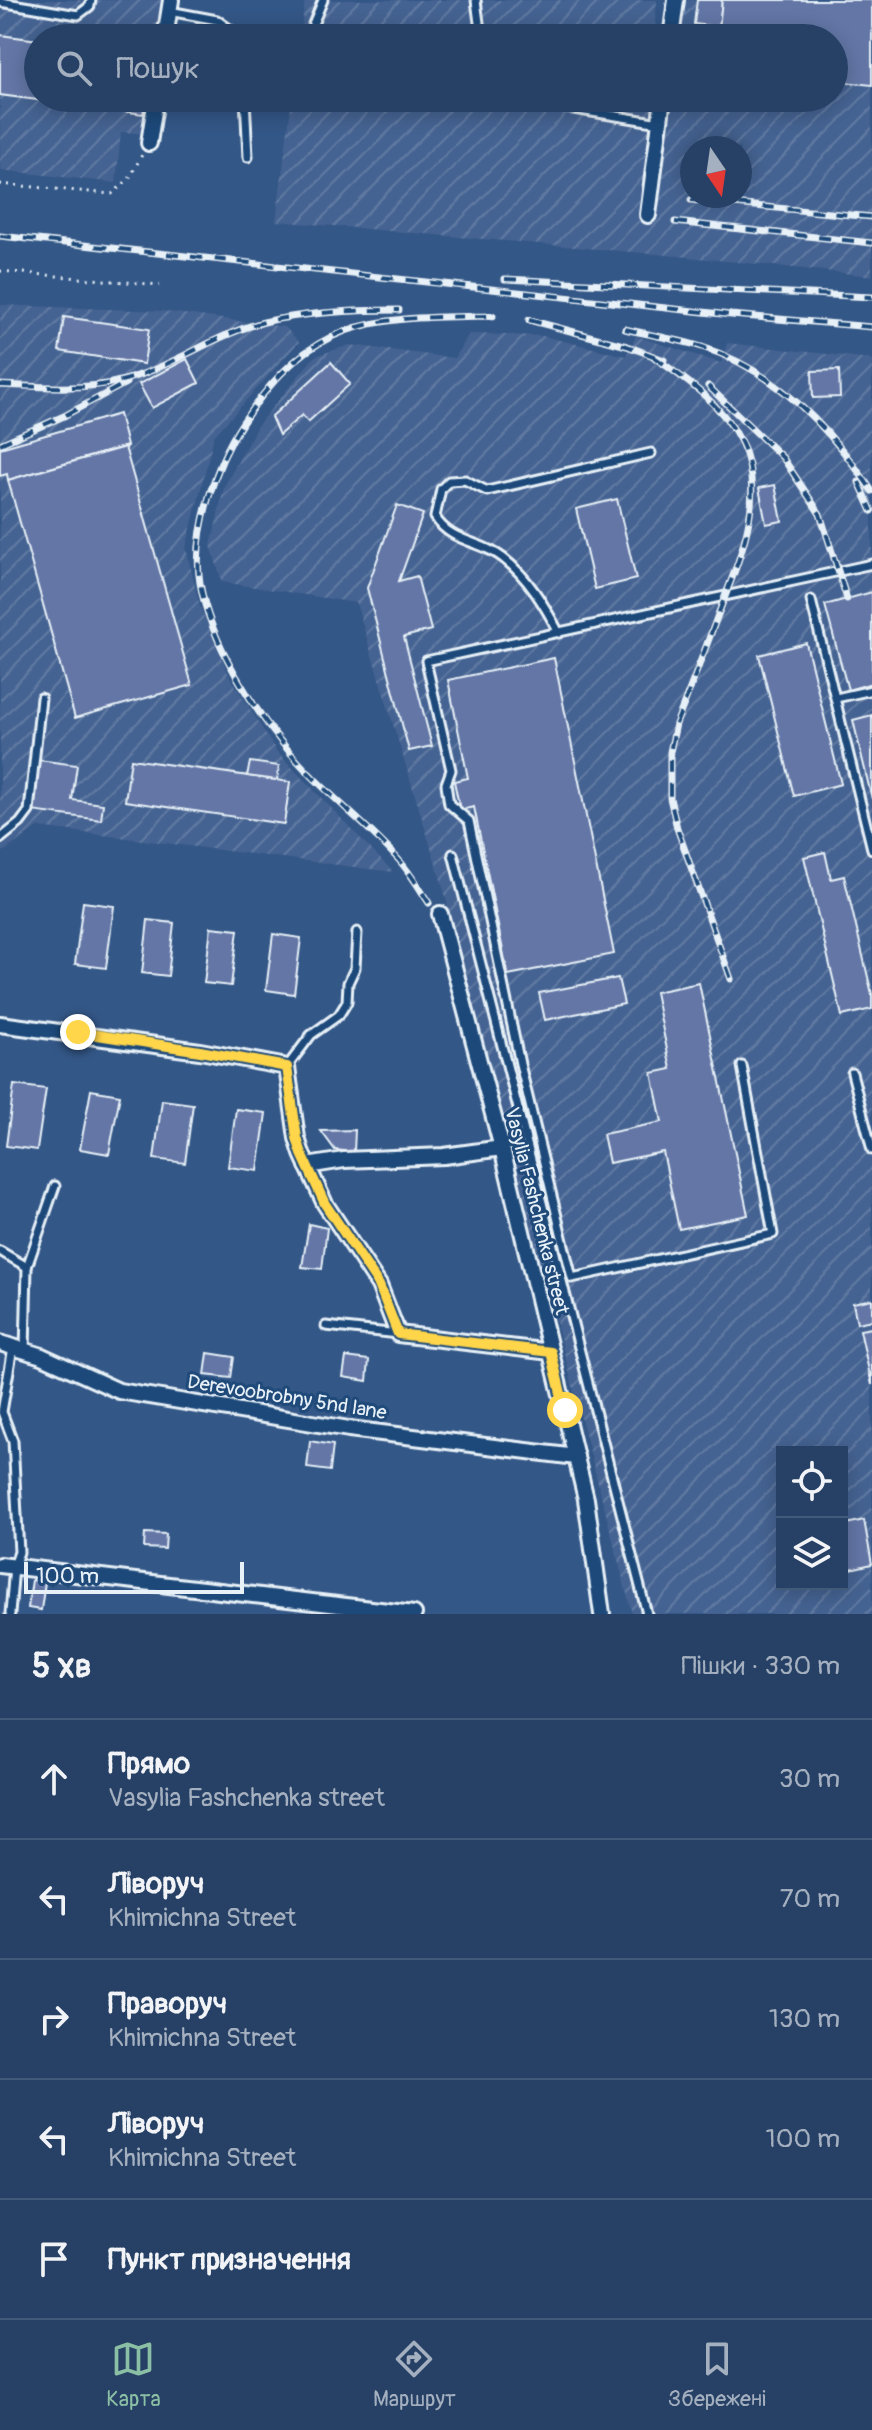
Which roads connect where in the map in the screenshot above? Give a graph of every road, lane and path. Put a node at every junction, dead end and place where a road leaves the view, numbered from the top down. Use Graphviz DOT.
graph roads {
  1 [pos="91,0"];
  2 [pos="323,0"];
  3 [pos="476,0"];
  4 [pos="676,0"];
  5 [pos="0,2"];
  6 [pos="170,6"];
  7 [pos="223,24"];
  8 [pos="313,24"];
  9 [pos="479,24"];
  10 [pos="673,24"];
  11 [pos="154,112"];
  12 [pos="246,112"];
  13 [pos="592,112"];
  14 [pos="661,112"];
  15 [pos="660,123"];
  16 [pos="149,143"];
  17 [pos="248,157"];
  18 [pos="0,184"];
  19 [pos="648,215"];
  20 [pos="0,271"];
  21 [pos="160,285"];
  22 [pos="651,453"];
  23 [pos="872,564"];
  24 [pos="811,600"];
  25 [pos="559,633"];
  26 [pos="872,690"];
  27 [pos="41,698"];
  28 [pos="836,698"];
  29 [pos="0,839"];
  30 [pos="872,849"];
  31 [pos="453,854"];
  32 [pos="440,914"];
  33 [pos="357,932"];
  34 [pos="0,1024"];
  35 [pos="742,1066"];
  36 [pos="287,1067"];
  37 [pos="852,1073"];
  38 [pos="502,1148"];
  39 [pos="872,1150"];
  40 [pos="307,1166"];
  41 [pos="55,1186"];
  42 [pos="0,1251"];
  43 [pos="27,1267"];
  44 [pos="326,1326"];
  45 [pos="398,1334"];
  46 [pos="13,1347"];
  47 [pos="551,1352"];
  48 [pos="576,1457"];
  49 [pos="7,1566"];
  50 [pos="10,1614"];
  51 [pos="414,1614"];
  52 [pos="602,1614"];
  53 [pos="647,1614"];
  1 -- 5 [label="lane"];
  2 -- 8 [label="lane"];
  3 -- 9 [label="lane"];
  4 -- 10 [label="street"];
  6 -- 7 [label="lane"];
  11 -- 16 [label="street"];
  12 -- 17 [label="lane"];
  13 -- 15 [label="lane"];
  14 -- 15 [label="street"];
  15 -- 19 [label="street"];
  16 -- 18 [label="path"];
  20 -- 21 [label="path"];
  22 -- 25 [label="lane"];
  23 -- 25 [label="lane"];
  24 -- 28 [label="lane"];
  25 -- 35 [label="lane"];
  26 -- 28 [label="lane"];
  27 -- 29 [label="lane"];
  28 -- 30 [label="lane"];
  31 -- 53 [label="lane"];
  32 -- 38 [label="street, Vasylia Fashchenka street"];
  33 -- 36 [label="lane"];
  34 -- 36 [label="street"];
  36 -- 40 [label="street"];
  37 -- 39 [label="lane"];
  38 -- 40 [label="street"];
  38 -- 47 [label="street, Vasylia Fashchenka street"];
  40 -- 45 [label="street"];
  41 -- 43 [label="lane"];
  42 -- 43 [label="lane"];
  43 -- 46 [label="lane"];
  44 -- 45 [label="lane"];
  45 -- 47 [label="street"];
  46 -- 48 [label="street, Derevoobrobny 5nd lane"];
  46 -- 49 [label="lane"];
  47 -- 48 [label="street, Vasylia Fashchenka street"];
  48 -- 52 [label="street, Vasylia Fashchenka street"];
  49 -- 50 [label="lane"];
  49 -- 51 [label="street"];
}
